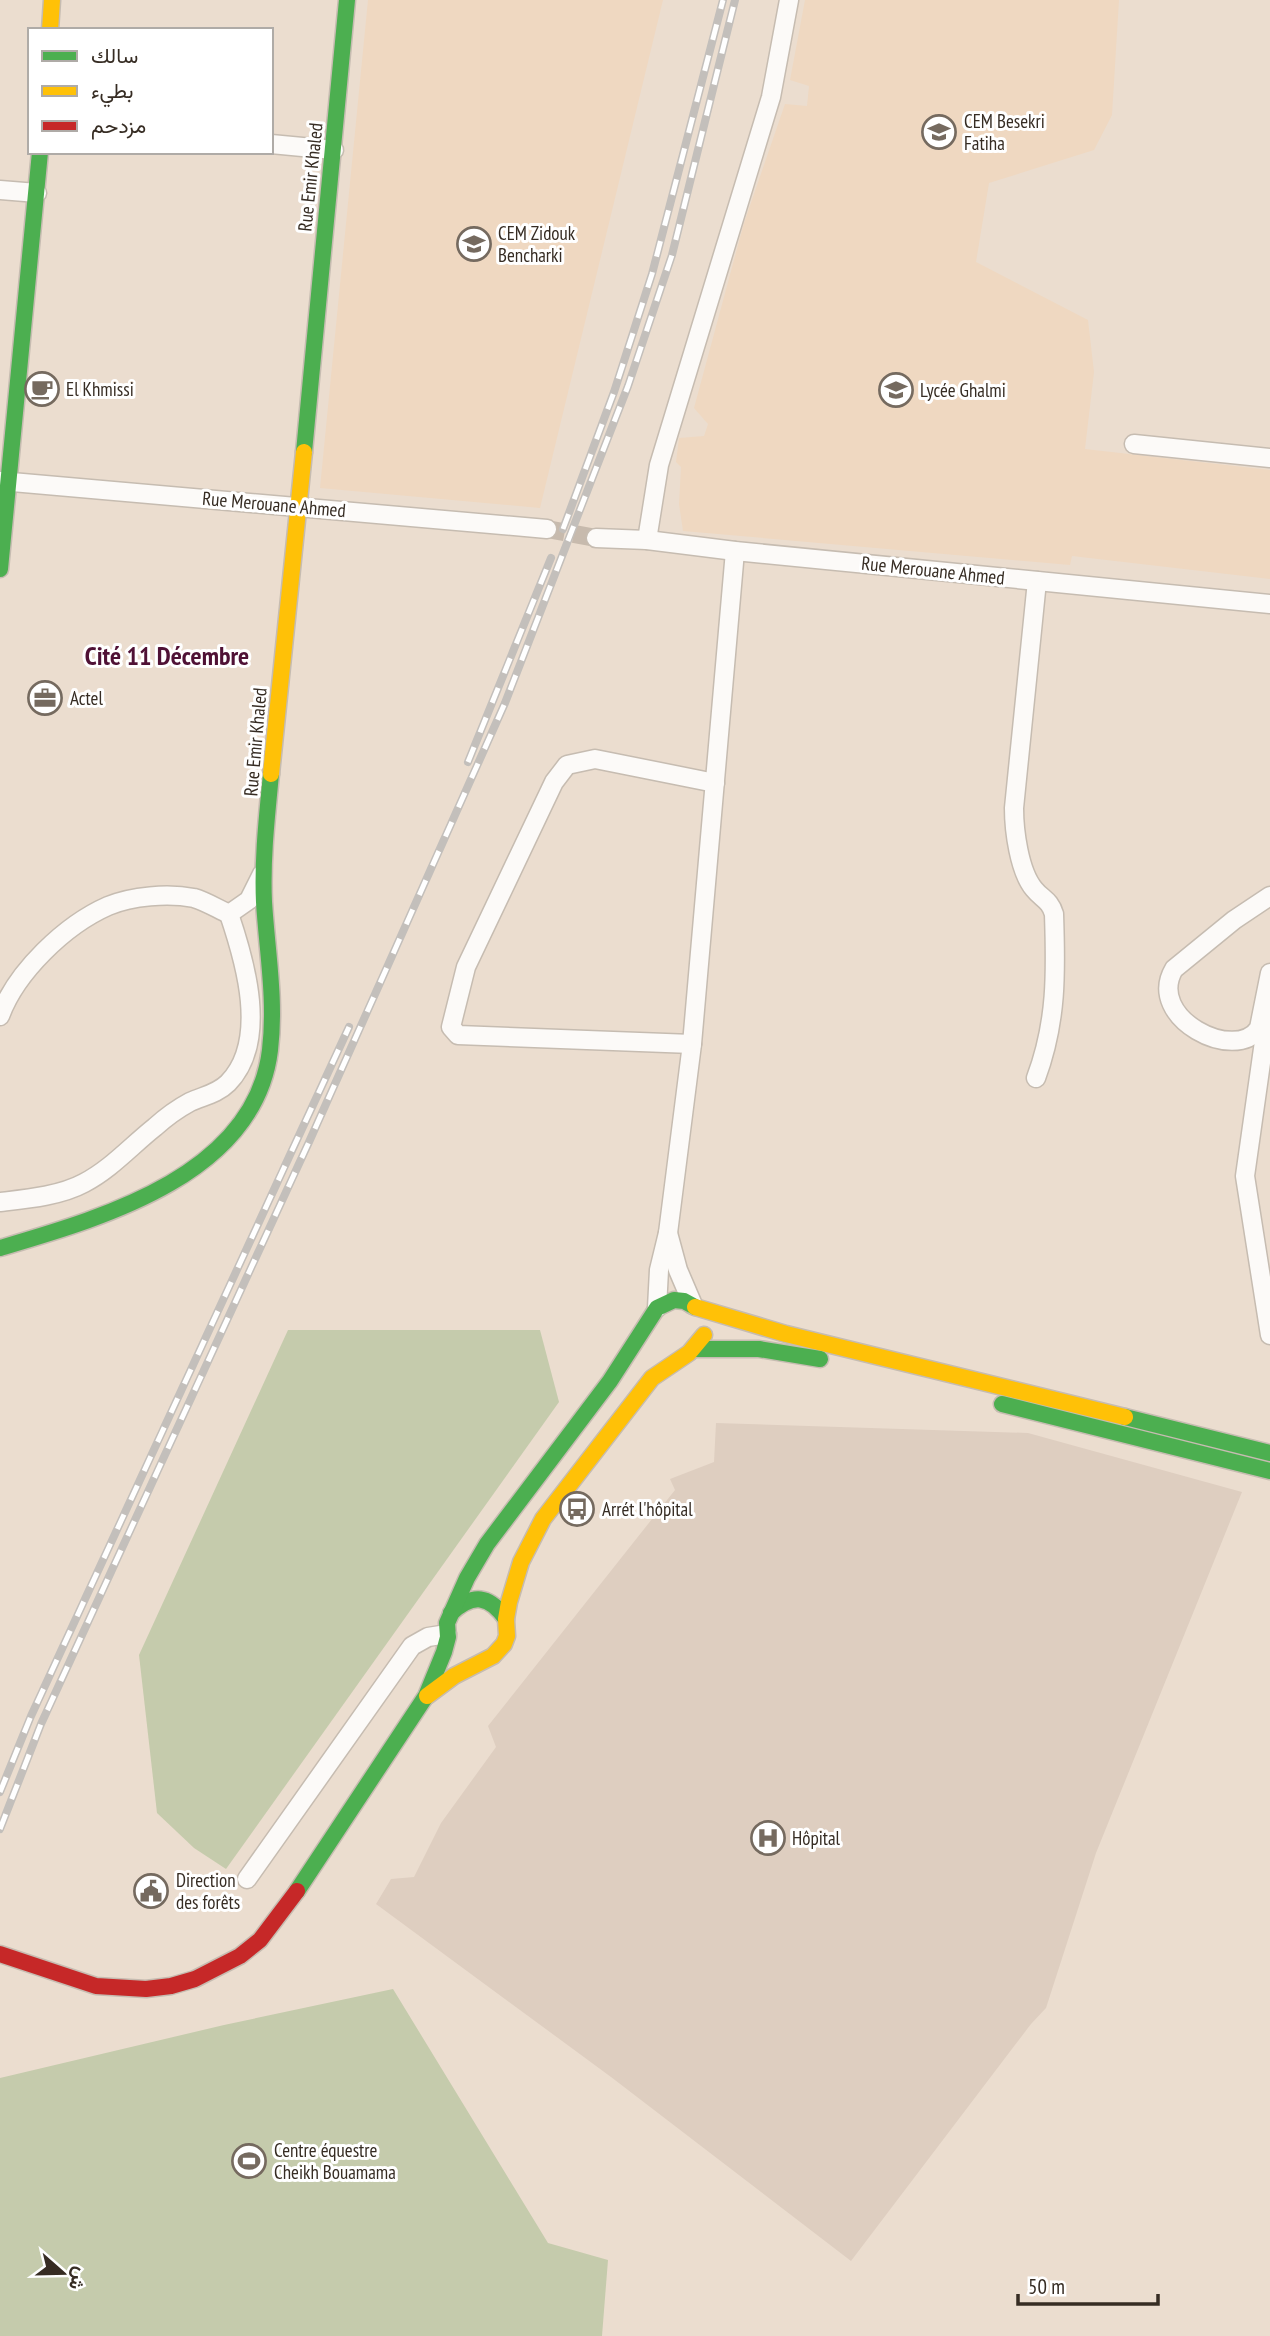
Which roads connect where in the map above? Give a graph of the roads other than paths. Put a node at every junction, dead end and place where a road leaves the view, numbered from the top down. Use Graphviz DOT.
graph roads {
  1 [pos="52,0"];
  2 [pos="347,0"];
  3 [pos="789,0"];
  4 [pos="50,28"];
  5 [pos="273,144"];
  6 [pos="334,150"];
  7 [pos="40,154"];
  8 [pos="0,190"];
  9 [pos="37,193"];
  10 [pos="1135,444"];
  11 [pos="1270,458"];
  12 [pos="5,481"];
  13 [pos="298,506"];
  14 [pos="547,529"];
  15 [pos="596,538"];
  16 [pos="648,540"];
  17 [pos="735,551"];
  18 [pos="0,569"];
  19 [pos="1037,581"];
  20 [pos="1270,604"];
  21 [pos="715,783"];
  22 [pos="264,870"];
  23 [pos="1270,896"];
  24 [pos="229,914"];
  25 [pos="1270,974"];
  26 [pos="1270,999"];
  27 [pos="0,1016"];
  28 [pos="692,1044"];
  29 [pos="1036,1078"];
  30 [pos="0,1202"];
  31 [pos="667,1233"];
  32 [pos="0,1248"];
  33 [pos="695,1307"];
  34 [pos="653,1315"];
  35 [pos="1270,1335"];
  36 [pos="651,1340"];
  37 [pos="689,1352"];
  38 [pos="664,1353"];
  39 [pos="832,1362"];
  40 [pos="992,1402"];
  41 [pos="1270,1453"];
  42 [pos="1270,1471"];
  43 [pos="451,1614"];
  44 [pos="506,1619"];
  45 [pos="448,1635"];
  46 [pos="484,1659"];
  47 [pos="426,1696"];
  48 [pos="247,1879"];
  49 [pos="7,1957"];
  1 -- 4 [label="street"];
  2 -- 6 [label="street, Rue Emir Khaled"];
  3 -- 16 [label="street"];
  5 -- 6 [label="street"];
  6 -- 13 [label="street, Rue Emir Khaled"];
  7 -- 9 [label="street"];
  8 -- 9 [label="street"];
  9 -- 12 [label="street"];
  10 -- 11 [label="street"];
  12 -- 13 [label="street, Rue Merouane Ahmed"];
  12 -- 18 [label="street"];
  13 -- 14 [label="street, Rue Merouane Ahmed"];
  13 -- 22 [label="street, Rue Emir Khaled"];
  15 -- 16 [label="street, Rue Merouane Ahmed"];
  16 -- 17 [label="street, Rue Merouane Ahmed"];
  17 -- 19 [label="street, Rue Merouane Ahmed"];
  17 -- 21 [label="street"];
  19 -- 20 [label="street, Rue Merouane Ahmed"];
  19 -- 29 [label="street"];
  21 -- 28 [label="street"];
  21 -- 28 [label="street"];
  22 -- 24 [label="street"];
  22 -- 32 [label="street, Rue Emir Khaled"];
  23 -- 25 [label="street"];
  24 -- 27 [label="street"];
  24 -- 30 [label="street"];
  26 -- 35 [label="street"];
  28 -- 31 [label="street"];
  31 -- 33 [label="street"];
  31 -- 34 [label="street"];
  33 -- 34 [label="street"];
  33 -- 37 [label="street"];
  33 -- 41 [label="street"];
  34 -- 36 [label="street"];
  34 -- 43 [label="street"];
  37 -- 38 [label="street"];
  37 -- 39 [label="street"];
  37 -- 44 [label="street"];
  40 -- 42 [label="street"];
  43 -- 44 [label="street"];
  43 -- 45 [label="street"];
  44 -- 46 [label="street"];
  45 -- 46 [label="street"];
  45 -- 47 [label="street"];
  45 -- 48 [label="street"];
  46 -- 47 [label="street"];
  47 -- 49 [label="street"];
}
